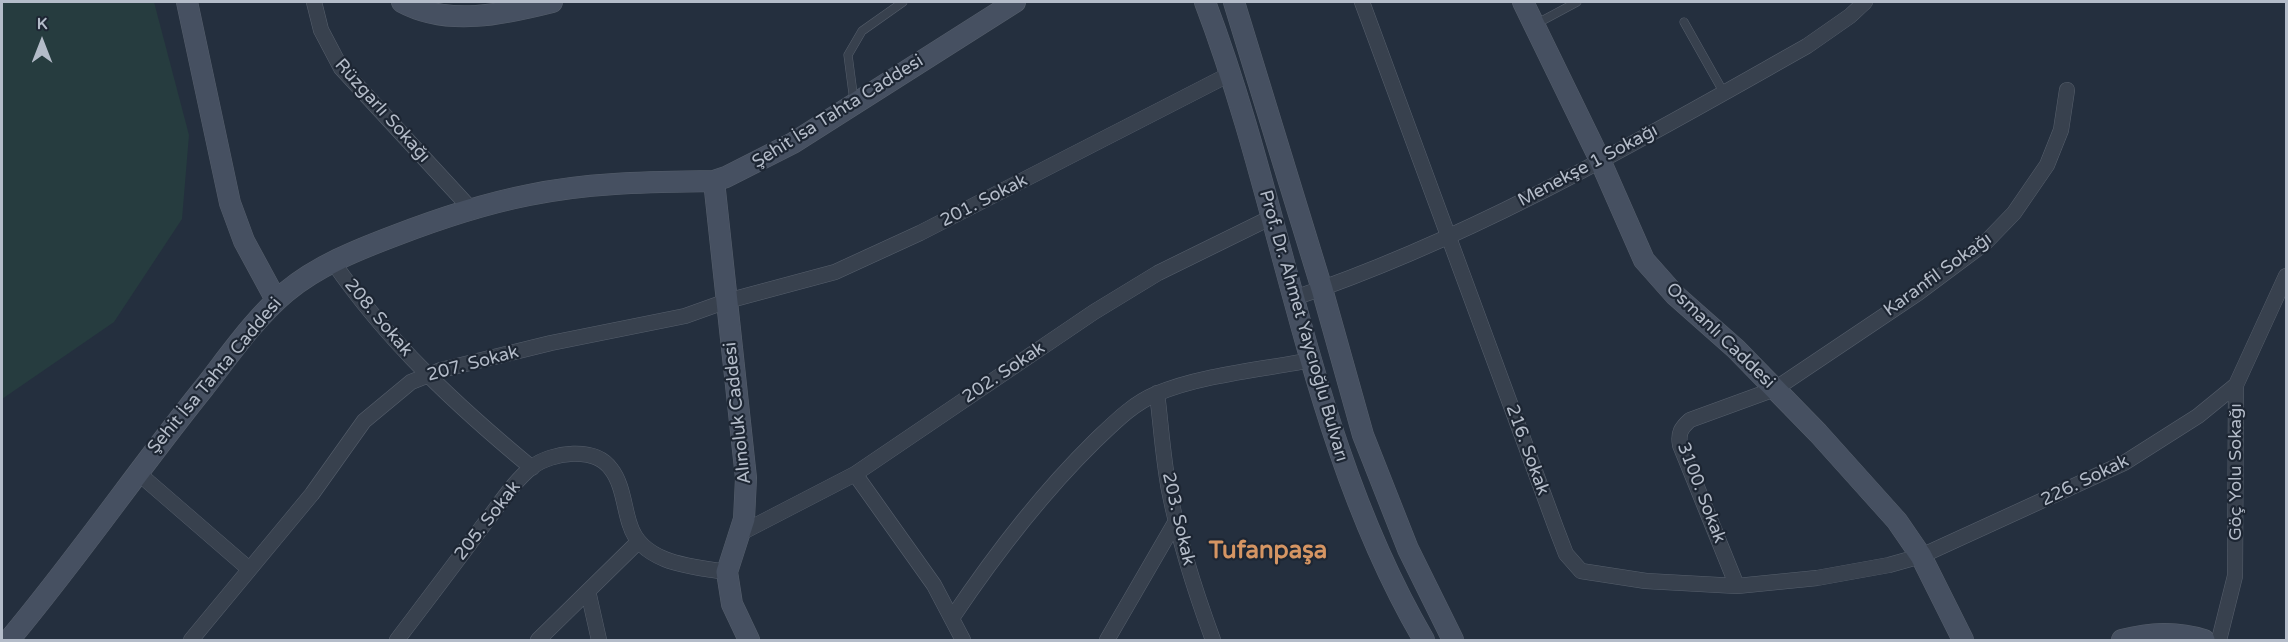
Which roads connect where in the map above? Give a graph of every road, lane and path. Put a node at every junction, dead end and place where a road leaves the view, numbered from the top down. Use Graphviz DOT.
graph roads {
  1 [pos="187,2"];
  2 [pos="314,2"];
  3 [pos="402,2"];
  4 [pos="552,2"];
  5 [pos="903,2"];
  6 [pos="1015,2"];
  7 [pos="1205,2"];
  8 [pos="1234,2"];
  9 [pos="1362,2"];
  10 [pos="1523,2"];
  11 [pos="1577,2"];
  12 [pos="1865,2"];
  13 [pos="1684,22"];
  14 [pos="1535,25"];
  15 [pos="1230,74"];
  16 [pos="2067,90"];
  17 [pos="1724,93"];
  18 [pos="855,104"];
  19 [pos="1600,160"];
  20 [pos="714,181"];
  21 [pos="471,209"];
  22 [pos="1272,217"];
  23 [pos="1449,237"];
  24 [pos="333,262"];
  25 [pos="2286,276"];
  26 [pos="1322,289"];
  27 [pos="1294,298"];
  28 [pos="276,300"];
  29 [pos="727,301"];
  30 [pos="1312,360"];
  31 [pos="427,375"];
  32 [pos="2236,384"];
  33 [pos="1775,389"];
  34 [pos="1157,393"];
  35 [pos="532,468"];
  36 [pos="136,472"];
  37 [pos="855,474"];
  38 [pos="1176,521"];
  39 [pos="739,534"];
  40 [pos="638,542"];
  41 [pos="1921,556"];
  42 [pos="249,568"];
  43 [pos="727,572"];
  44 [pos="1737,586"];
  45 [pos="588,591"];
  46 [pos="952,618"];
  47 [pos="9,640"];
  48 [pos="191,640"];
  49 [pos="397,640"];
  50 [pos="538,640"];
  51 [pos="599,640"];
  52 [pos="749,640"];
  53 [pos="963,640"];
  54 [pos="1107,640"];
  55 [pos="1213,640"];
  56 [pos="1424,640"];
  57 [pos="1453,640"];
  58 [pos="1962,640"];
  59 [pos="2122,640"];
  60 [pos="2204,640"];
  61 [pos="2219,640"];
  1 -- 28 [label="street"];
  2 -- 21 [label="street, Rüzgarlı Sokağı"];
  3 -- 4 [label="street"];
  5 -- 18 [label="lane"];
  6 -- 18 [label="street, Şehit İsa Tahta Caddesi"];
  7 -- 15 [label="street, Prof. Dr. Ahmet Yaycıoğlu Bulvarı"];
  8 -- 26 [label="street, Prof. Dr. Ahmet Yaycıoğlu Bulvarı"];
  9 -- 23 [label="street, 216. Sokak"];
  10 -- 14 [label="street, Osmanlı Caddesi"];
  11 -- 14 [label="lane"];
  12 -- 17 [label="street, Menekşe 1 Sokağı"];
  13 -- 17 [label="lane"];
  14 -- 19 [label="street, Osmanlı Caddesi"];
  15 -- 22 [label="street, Prof. Dr. Ahmet Yaycıoğlu Bulvarı"];
  15 -- 29 [label="street, 201. Sokak"];
  16 -- 33 [label="street, Karanfil Sokağı"];
  17 -- 19 [label="street, Menekşe 1 Sokağı"];
  18 -- 20 [label="street, Şehit İsa Tahta Caddesi"];
  19 -- 23 [label="street, Menekşe 1 Sokağı"];
  19 -- 33 [label="street, Osmanlı Caddesi"];
  20 -- 21 [label="street, Şehit İsa Tahta Caddesi"];
  20 -- 29 [label="street, Alınoluk Caddesi"];
  21 -- 24 [label="street, Şehit İsa Tahta Caddesi"];
  22 -- 27 [label="street, Prof. Dr. Ahmet Yaycıoğlu Bulvarı"];
  22 -- 37 [label="street, 202. Sokak"];
  23 -- 26 [label="street, Menekşe 1 Sokağı"];
  23 -- 44 [label="street, 216. Sokak"];
  24 -- 28 [label="street, Şehit İsa Tahta Caddesi"];
  24 -- 31 [label="street, 208. Sokak"];
  25 -- 32 [label="street, Göç Yolu Sokağı"];
  26 -- 27 [label="street, Menekşe 1 Sokağı"];
  26 -- 57 [label="street, Prof. Dr. Ahmet Yaycıoğlu Bulvarı"];
  27 -- 30 [label="street, Prof. Dr. Ahmet Yaycıoğlu Bulvarı"];
  28 -- 36 [label="street, Şehit İsa Tahta Caddesi"];
  29 -- 31 [label="street, 207. Sokak"];
  29 -- 39 [label="street, Alınoluk Caddesi"];
  30 -- 34 [label="street"];
  30 -- 56 [label="street, Prof. Dr. Ahmet Yaycıoğlu Bulvarı"];
  31 -- 35 [label="street, 208. Sokak"];
  31 -- 42 [label="street, 207. Sokak"];
  32 -- 41 [label="street, 226. Sokak"];
  32 -- 61 [label="street, Göç Yolu Sokağı"];
  33 -- 41 [label="street, Osmanlı Caddesi"];
  33 -- 44 [label="street, 3100. Sokak"];
  34 -- 38 [label="street, 203. Sokak"];
  34 -- 46 [label="street"];
  35 -- 40 [label="street, 205. Sokak"];
  35 -- 49 [label="street, 205. Sokak"];
  36 -- 42 [label="street"];
  36 -- 47 [label="street, Şehit İsa Tahta Caddesi"];
  37 -- 39 [label="street, 202. Sokak"];
  37 -- 46 [label="street"];
  38 -- 54 [label="street"];
  38 -- 55 [label="street, 203. Sokak"];
  39 -- 43 [label="street, Alınoluk Caddesi"];
  40 -- 43 [label="street"];
  40 -- 45 [label="street"];
  41 -- 44 [label="street, 216. Sokak"];
  41 -- 58 [label="street, Osmanlı Caddesi"];
  42 -- 48 [label="street, 207. Sokak"];
  43 -- 52 [label="street, Alınoluk Caddesi"];
  45 -- 50 [label="street"];
  45 -- 51 [label="street"];
  46 -- 53 [label="street"];
  59 -- 60 [label="street"];
}
